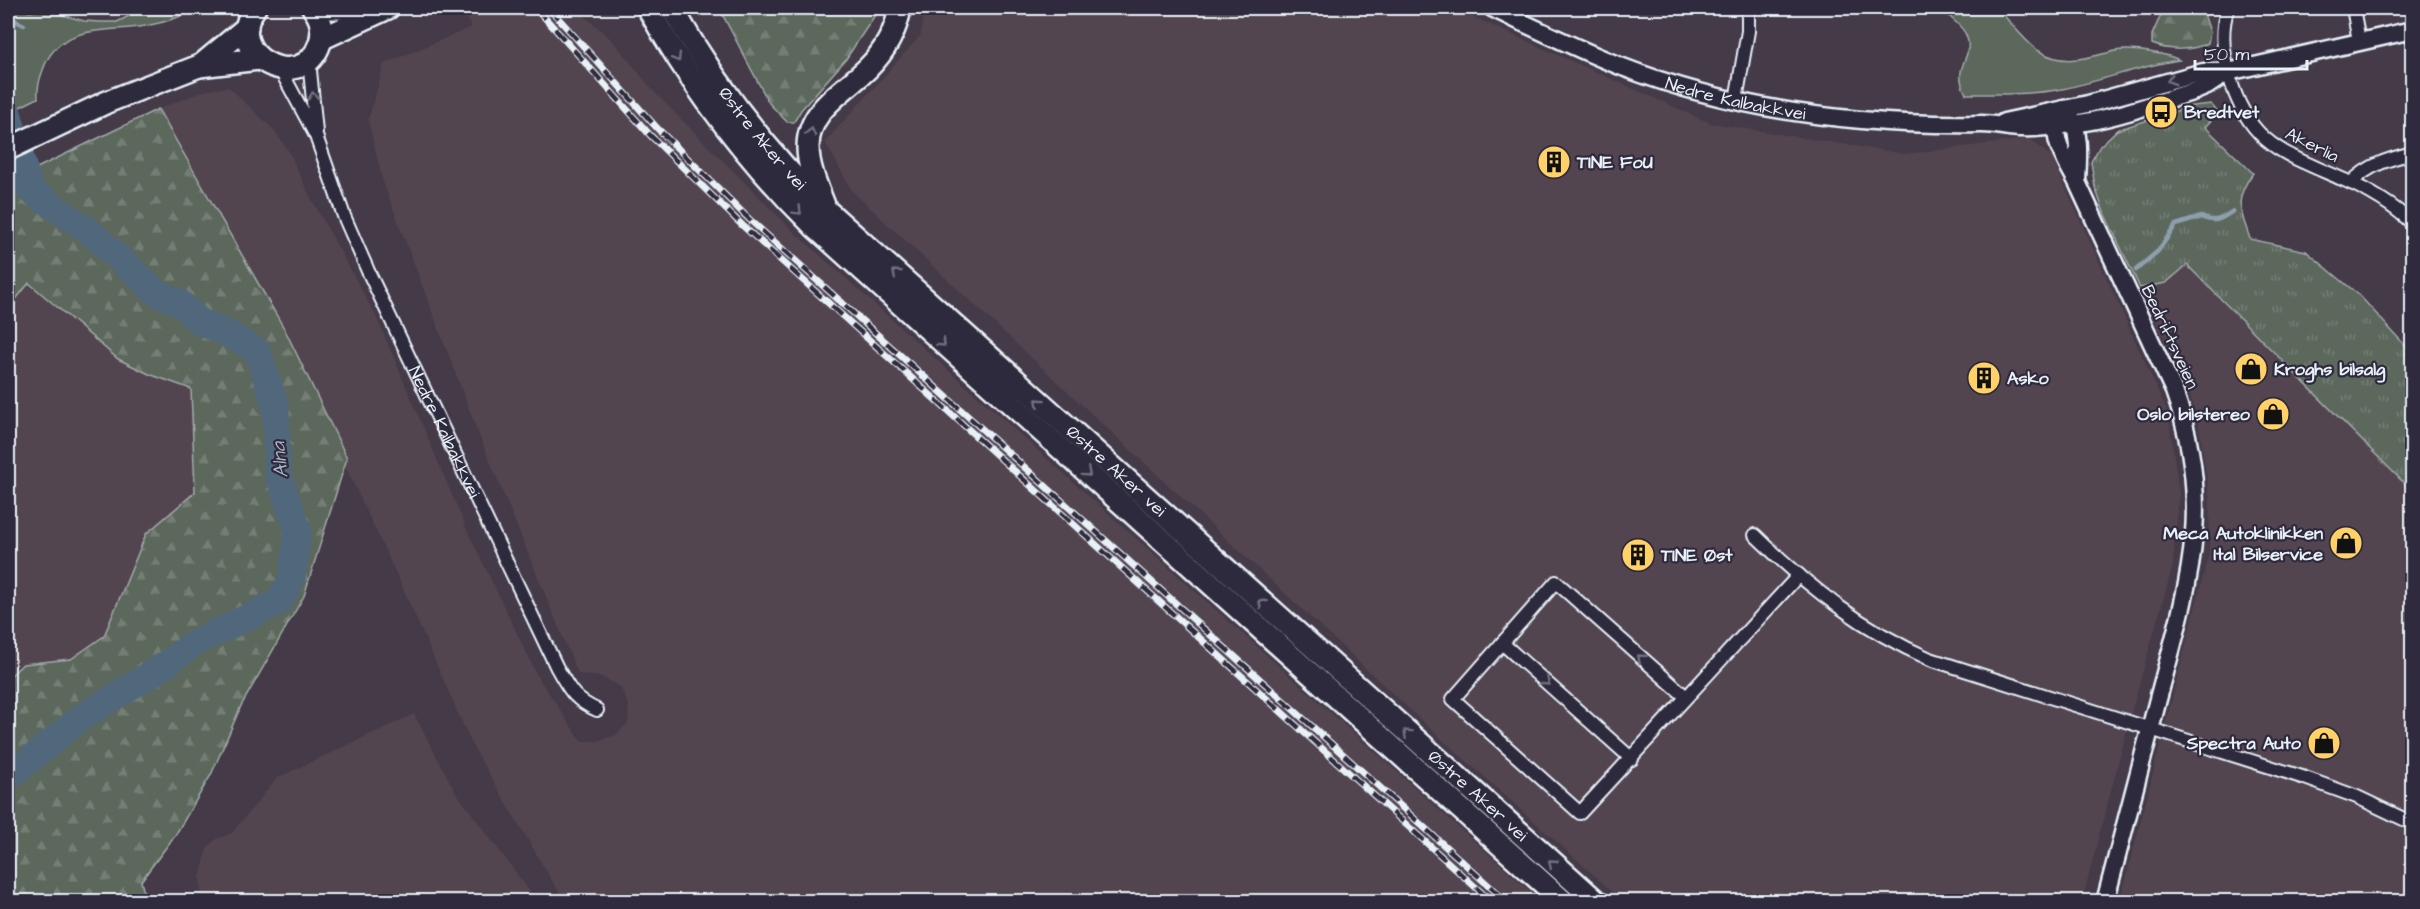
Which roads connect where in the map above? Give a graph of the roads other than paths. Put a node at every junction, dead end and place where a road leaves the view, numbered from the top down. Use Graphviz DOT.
graph roads {
  1 [pos="255,8"];
  2 [pos="313,8"];
  3 [pos="332,8"];
  4 [pos="384,8"];
  5 [pos="648,8"];
  6 [pos="672,8"];
  7 [pos="900,8"];
  8 [pos="1492,8"];
  9 [pos="1748,8"];
  10 [pos="2228,8"];
  11 [pos="2353,8"];
  12 [pos="247,27"];
  13 [pos="2412,30"];
  14 [pos="2359,41"];
  15 [pos="316,48"];
  16 [pos="259,59"];
  17 [pos="199,66"];
  18 [pos="280,69"];
  19 [pos="2228,72"];
  20 [pos="1736,100"];
  21 [pos="2063,109"];
  22 [pos="1994,124"];
  23 [pos="2075,124"];
  24 [pos="2055,126"];
  25 [pos="316,136"];
  26 [pos="8,149"];
  27 [pos="2412,153"];
  28 [pos="2077,182"];
  29 [pos="2350,183"];
  30 [pos="825,209"];
  31 [pos="2412,223"];
  32 [pos="1755,535"];
  33 [pos="1799,574"];
  34 [pos="1502,643"];
  35 [pos="1685,696"];
  36 [pos="597,710"];
  37 [pos="2150,729"];
  38 [pos="1632,759"];
  39 [pos="2412,823"];
  40 [pos="2107,901"];
  41 [pos="1564,902"];
  42 [pos="1596,902"];
  1 -- 12 [label="highway"];
  2 -- 15 [label="highway"];
  3 -- 4 [label="highway"];
  4 -- 15 [label="highway"];
  5 -- 41 [label="highway, Østre Aker vei, one-way"];
  6 -- 30 [label="highway, Østre Aker vei"];
  30 -- 7 [label="highway, one-way"];
  8 -- 20 [label="main road, Nedre Kalbakkvei"];
  9 -- 20 [label="street"];
  10 -- 19 [label="street, Akerlia"];
  11 -- 14 [label="street"];
  12 -- 16 [label="highway"];
  12 -- 17 [label="highway"];
  13 -- 14 [label="main road, Nedre Kalbakkvei"];
  14 -- 19 [label="main road, Nedre Kalbakkvei"];
  15 -- 18 [label="highway"];
  25 -- 15 [label="street, Nedre Kalbakkvei, one-way"];
  16 -- 17 [label="highway"];
  16 -- 18 [label="highway"];
  17 -- 26 [label="highway"];
  18 -- 25 [label="street, Nedre Kalbakkvei"];
  19 -- 21 [label="main road, Nedre Kalbakkvei, one-way"];
  19 -- 23 [label="main road, Nedre Kalbakkvei"];
  19 -- 29 [label="street, Akerlia"];
  20 -- 22 [label="main road, Nedre Kalbakkvei"];
  21 -- 22 [label="main road, Nedre Kalbakkvei"];
  21 -- 23 [label="main road"];
  21 -- 24 [label="main road"];
  22 -- 24 [label="main road, Nedre Kalbakkvei"];
  23 -- 24 [label="main road, Nedre Kalbakkvei"];
  23 -- 28 [label="main road, Bedriftsveien"];
  24 -- 28 [label="main road, Bedriftsveien"];
  25 -- 36 [label="street, Nedre Kalbakkvei"];
  27 -- 29 [label="street, Akerlia"];
  28 -- 37 [label="main road, Bedriftsveien"];
  29 -- 31 [label="street, Akerlia"];
  42 -- 30 [label="highway, Østre Aker vei, one-way"];
  32 -- 33 [label="street"];
  33 -- 35 [label="street"];
  33 -- 37 [label="street"];
  35 -- 34 [label="street, one-way"];
  34 -- 38 [label="street, one-way"];
  34 -- 38 [label="street"];
  35 -- 38 [label="street"];
  37 -- 39 [label="street"];
  37 -- 40 [label="main road, Bedriftsveien"];
}
